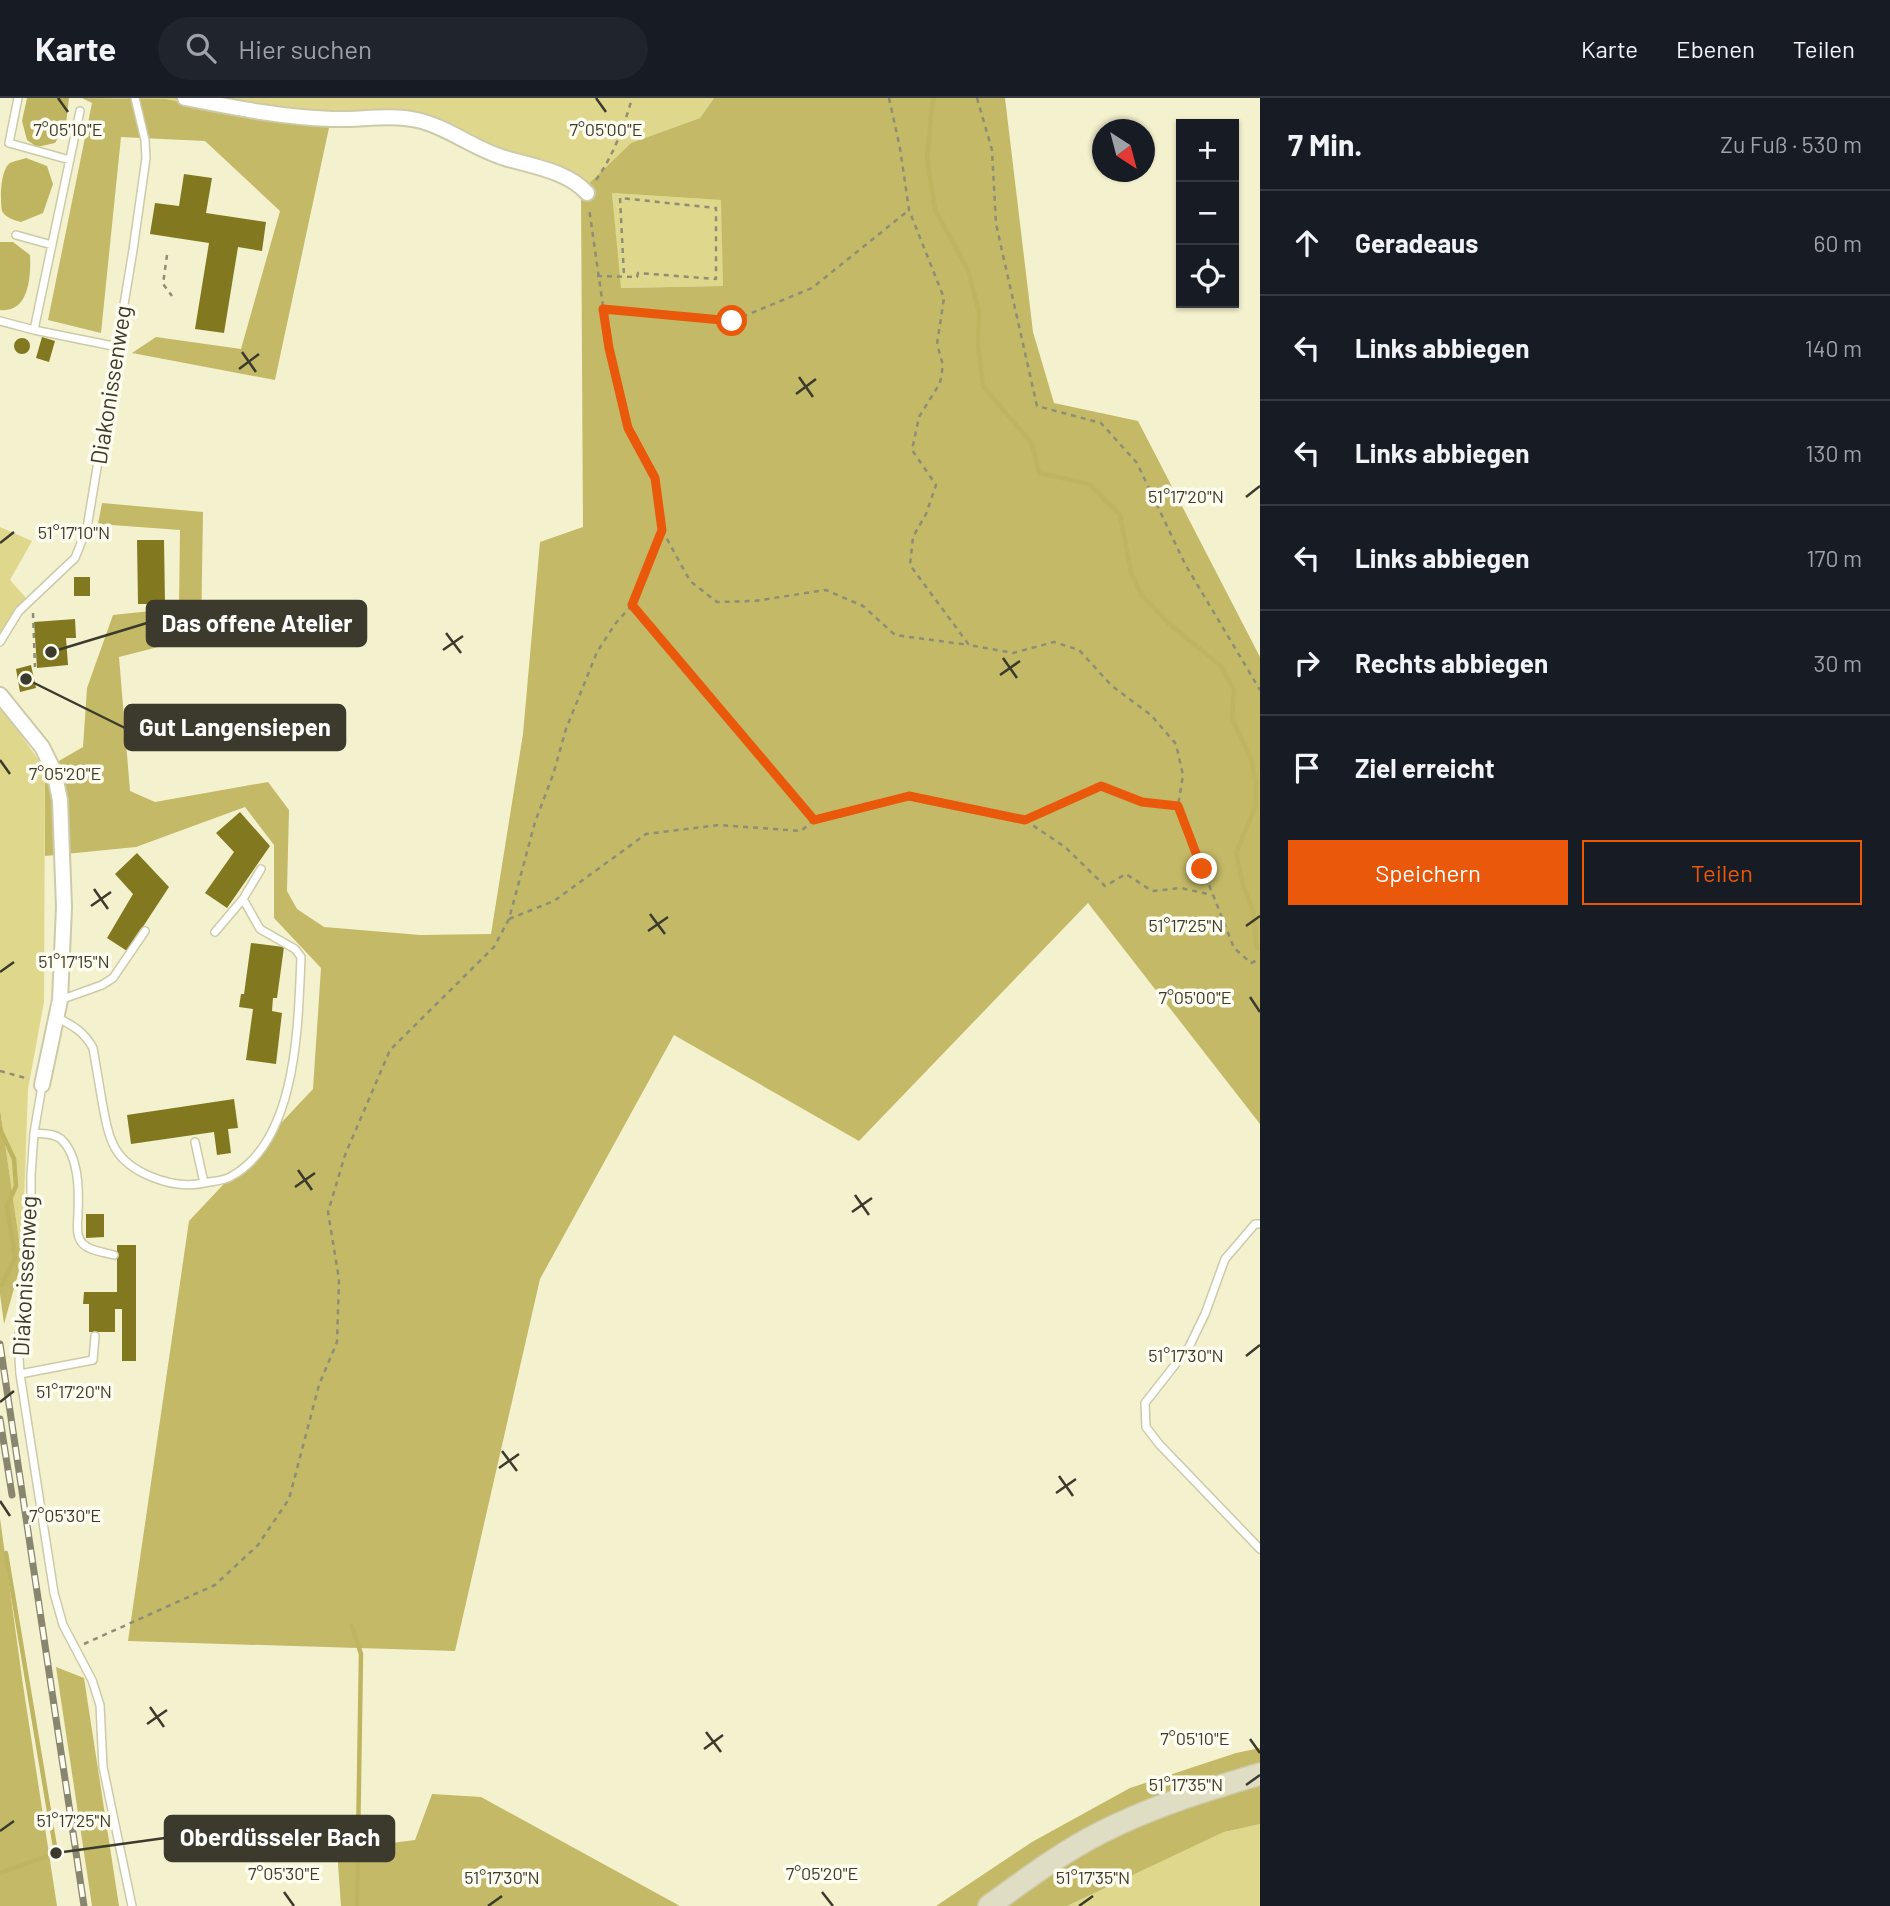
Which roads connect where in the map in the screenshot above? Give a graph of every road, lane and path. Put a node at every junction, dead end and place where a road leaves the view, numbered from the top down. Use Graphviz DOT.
graph roads {
  1 [pos="18,98"];
  2 [pos="135,98"];
  3 [pos="185,98"];
  4 [pos="632,98"];
  5 [pos="889,98"];
  6 [pos="976,98"];
  7 [pos="80,111"];
  8 [pos="70,160"];
  9 [pos="586,193"];
  10 [pos="909,210"];
  11 [pos="16,235"];
  12 [pos="52,245"];
  13 [pos="167,255"];
  14 [pos="597,276"];
  15 [pos="624,276"];
  16 [pos="172,296"];
  17 [pos="603,309"];
  18 [pos="0,321"];
  19 [pos="34,330"];
  20 [pos="118,347"];
  21 [pos="662,530"];
  22 [pos="29,600"];
  23 [pos="632,605"];
  24 [pos="0,642"];
  25 [pos="969,645"];
  26 [pos="35,667"];
  27 [pos="1260,690"];
  28 [pos="0,695"];
  29 [pos="1178,806"];
  30 [pos="814,820"];
  31 [pos="1025,820"];
  32 [pos="261,869"];
  33 [pos="1212,895"];
  34 [pos="243,899"];
  35 [pos="509,919"];
  36 [pos="145,931"];
  37 [pos="215,932"];
  38 [pos="1260,959"];
  39 [pos="60,1000"];
  40 [pos="58,1018"];
  41 [pos="0,1071"];
  42 [pos="42,1085"];
  43 [pos="34,1133"];
  44 [pos="195,1142"];
  45 [pos="204,1183"];
  46 [pos="1260,1224"];
  47 [pos="114,1255"];
  48 [pos="95,1336"];
  49 [pos="20,1374"];
  50 [pos="1260,1549"];
  51 [pos="75,1648"];
  52 [pos="1260,1774"];
  53 [pos="131,1906"];
  54 [pos="989,1906"];
  1 -- 8 [label="lane"];
  2 -- 20 [label="lane, Diakonissenweg"];
  3 -- 9 [label="street"];
  4 -- 9 [label="path"];
  5 -- 10 [label="path"];
  6 -- 27 [label="path"];
  7 -- 8 [label="lane"];
  8 -- 12 [label="lane"];
  9 -- 14 [label="path"];
  10 -- 17 [label="path"];
  10 -- 25 [label="path"];
  11 -- 12 [label="lane"];
  12 -- 19 [label="lane"];
  13 -- 16 [label="path"];
  14 -- 15 [label="path"];
  14 -- 17 [label="path"];
  15 -- 15 [label="path"];
  17 -- 21 [label="path"];
  18 -- 19 [label="lane"];
  19 -- 20 [label="lane"];
  20 -- 22 [label="lane, Diakonissenweg"];
  21 -- 23 [label="path"];
  21 -- 25 [label="path"];
  22 -- 24 [label="lane, Diakonissenweg"];
  22 -- 26 [label="path"];
  23 -- 30 [label="path"];
  23 -- 35 [label="path"];
  25 -- 29 [label="path"];
  28 -- 39 [label="street, Diakonissenweg"];
  29 -- 31 [label="path"];
  29 -- 33 [label="path"];
  30 -- 31 [label="path"];
  30 -- 35 [label="path"];
  31 -- 33 [label="path"];
  32 -- 34 [label="lane"];
  33 -- 38 [label="path"];
  34 -- 37 [label="lane"];
  34 -- 45 [label="lane"];
  35 -- 51 [label="path"];
  36 -- 39 [label="lane"];
  39 -- 40 [label="street, Diakonissenweg"];
  40 -- 42 [label="street, Diakonissenweg"];
  40 -- 45 [label="lane"];
  41 -- 42 [label="path"];
  42 -- 43 [label="lane, Diakonissenweg"];
  43 -- 47 [label="lane"];
  43 -- 49 [label="lane, Diakonissenweg"];
  44 -- 45 [label="lane"];
  46 -- 50 [label="lane"];
  48 -- 49 [label="lane"];
  49 -- 51 [label="lane, Diakonissenweg"];
  51 -- 53 [label="lane, Diakonissenweg"];
  52 -- 54 [label="main road"];
}
